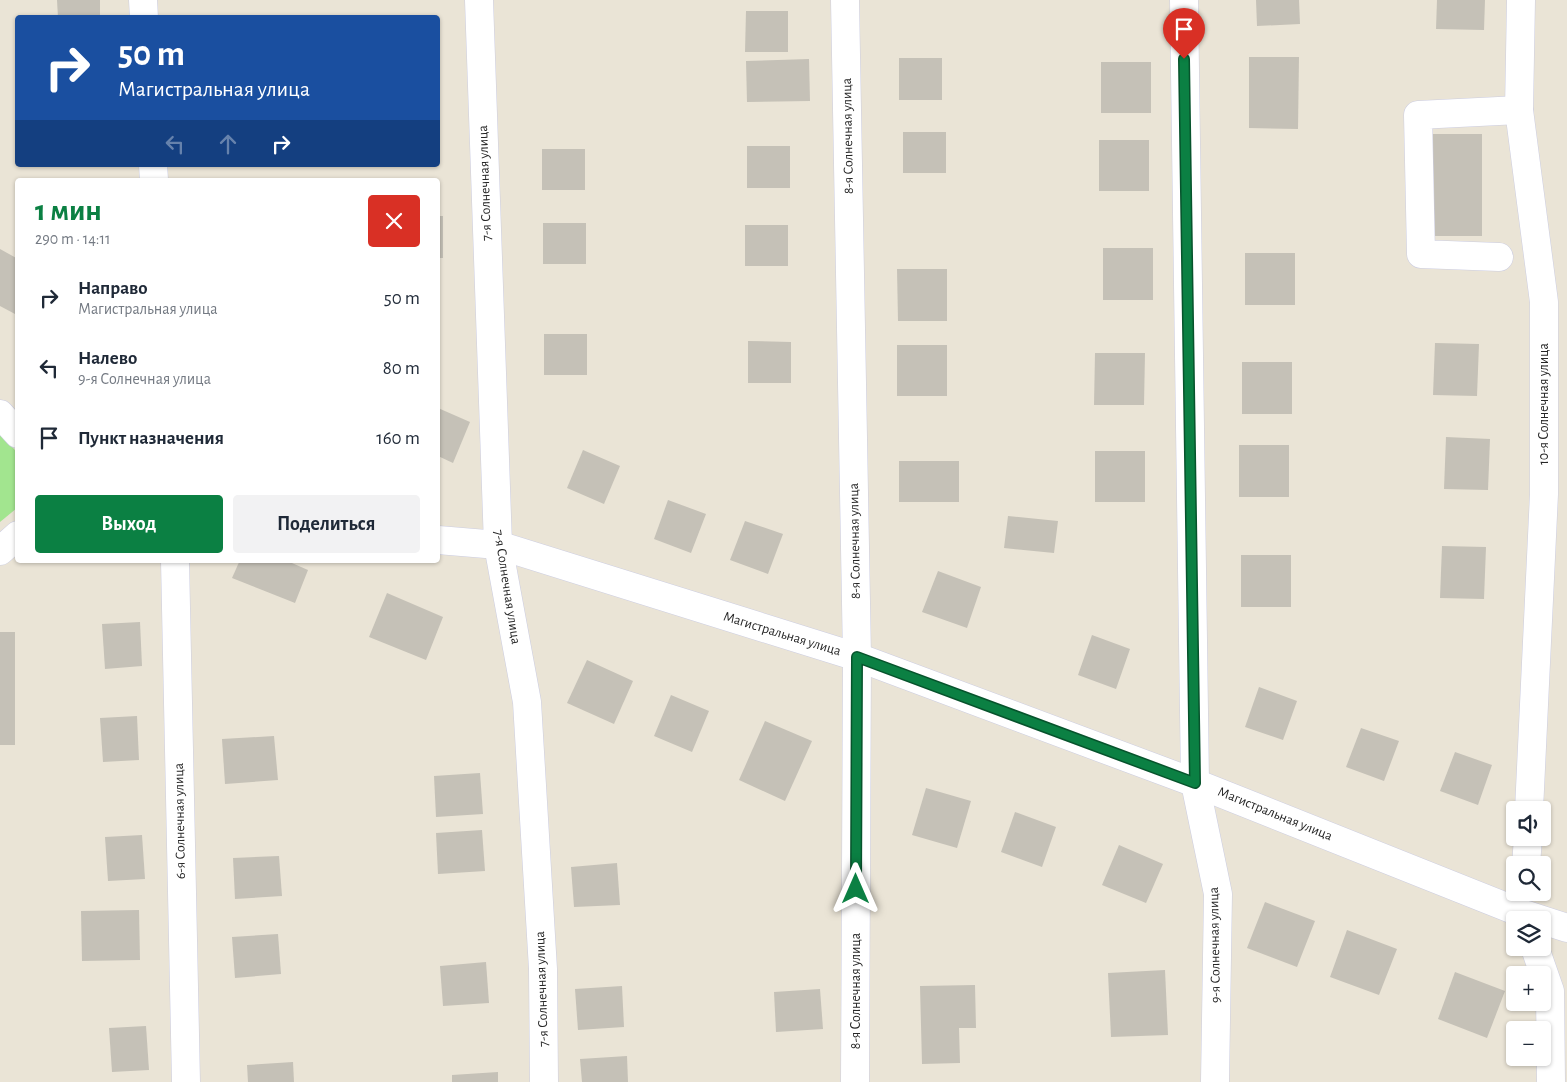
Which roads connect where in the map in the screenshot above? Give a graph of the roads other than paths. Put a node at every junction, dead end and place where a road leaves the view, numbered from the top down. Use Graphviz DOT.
graph roads {
  1 [pos="143,0"];
  2 [pos="479,0"];
  3 [pos="845,0"];
  4 [pos="1184,0"];
  5 [pos="1521,0"];
  6 [pos="144,15"];
  7 [pos="1519,110"];
  8 [pos="1499,257"];
  9 [pos="0,414"];
  10 [pos="15,431"];
  11 [pos="15,538"];
  12 [pos="440,540"];
  13 [pos="498,545"];
  14 [pos="0,551"];
  15 [pos="174,563"];
  16 [pos="857,657"];
  17 [pos="1195,783"];
  18 [pos="1529,801"];
  19 [pos="1525,909"];
  20 [pos="1567,928"];
  21 [pos="1538,956"];
  22 [pos="186,1082"];
  23 [pos="544,1082"];
  24 [pos="855,1082"];
  25 [pos="1215,1082"];
  26 [pos="1551,1082"];
  1 -- 6 [label="street"];
  2 -- 13 [label="street, 7-я Солнечная улица"];
  3 -- 16 [label="street, 8-я Солнечная улица"];
  4 -- 17 [label="street, 9-я Солнечная улица"];
  5 -- 7 [label="street, 10-я Солнечная улица"];
  7 -- 8 [label="street"];
  7 -- 18 [label="street, 10-я Солнечная улица"];
  9 -- 10 [label="street"];
  11 -- 14 [label="street"];
  12 -- 13 [label="street, Магистральная улица"];
  13 -- 16 [label="street, Магистральная улица"];
  13 -- 23 [label="street, 7-я Солнечная улица"];
  15 -- 22 [label="street, 6-я Солнечная улица"];
  16 -- 17 [label="street, Магистральная улица"];
  16 -- 24 [label="street, 8-я Солнечная улица"];
  17 -- 19 [label="street, Магистральная улица"];
  17 -- 25 [label="street, 9-я Солнечная улица"];
  19 -- 20 [label="street, Магистральная улица"];
  21 -- 26 [label="street"];
}
